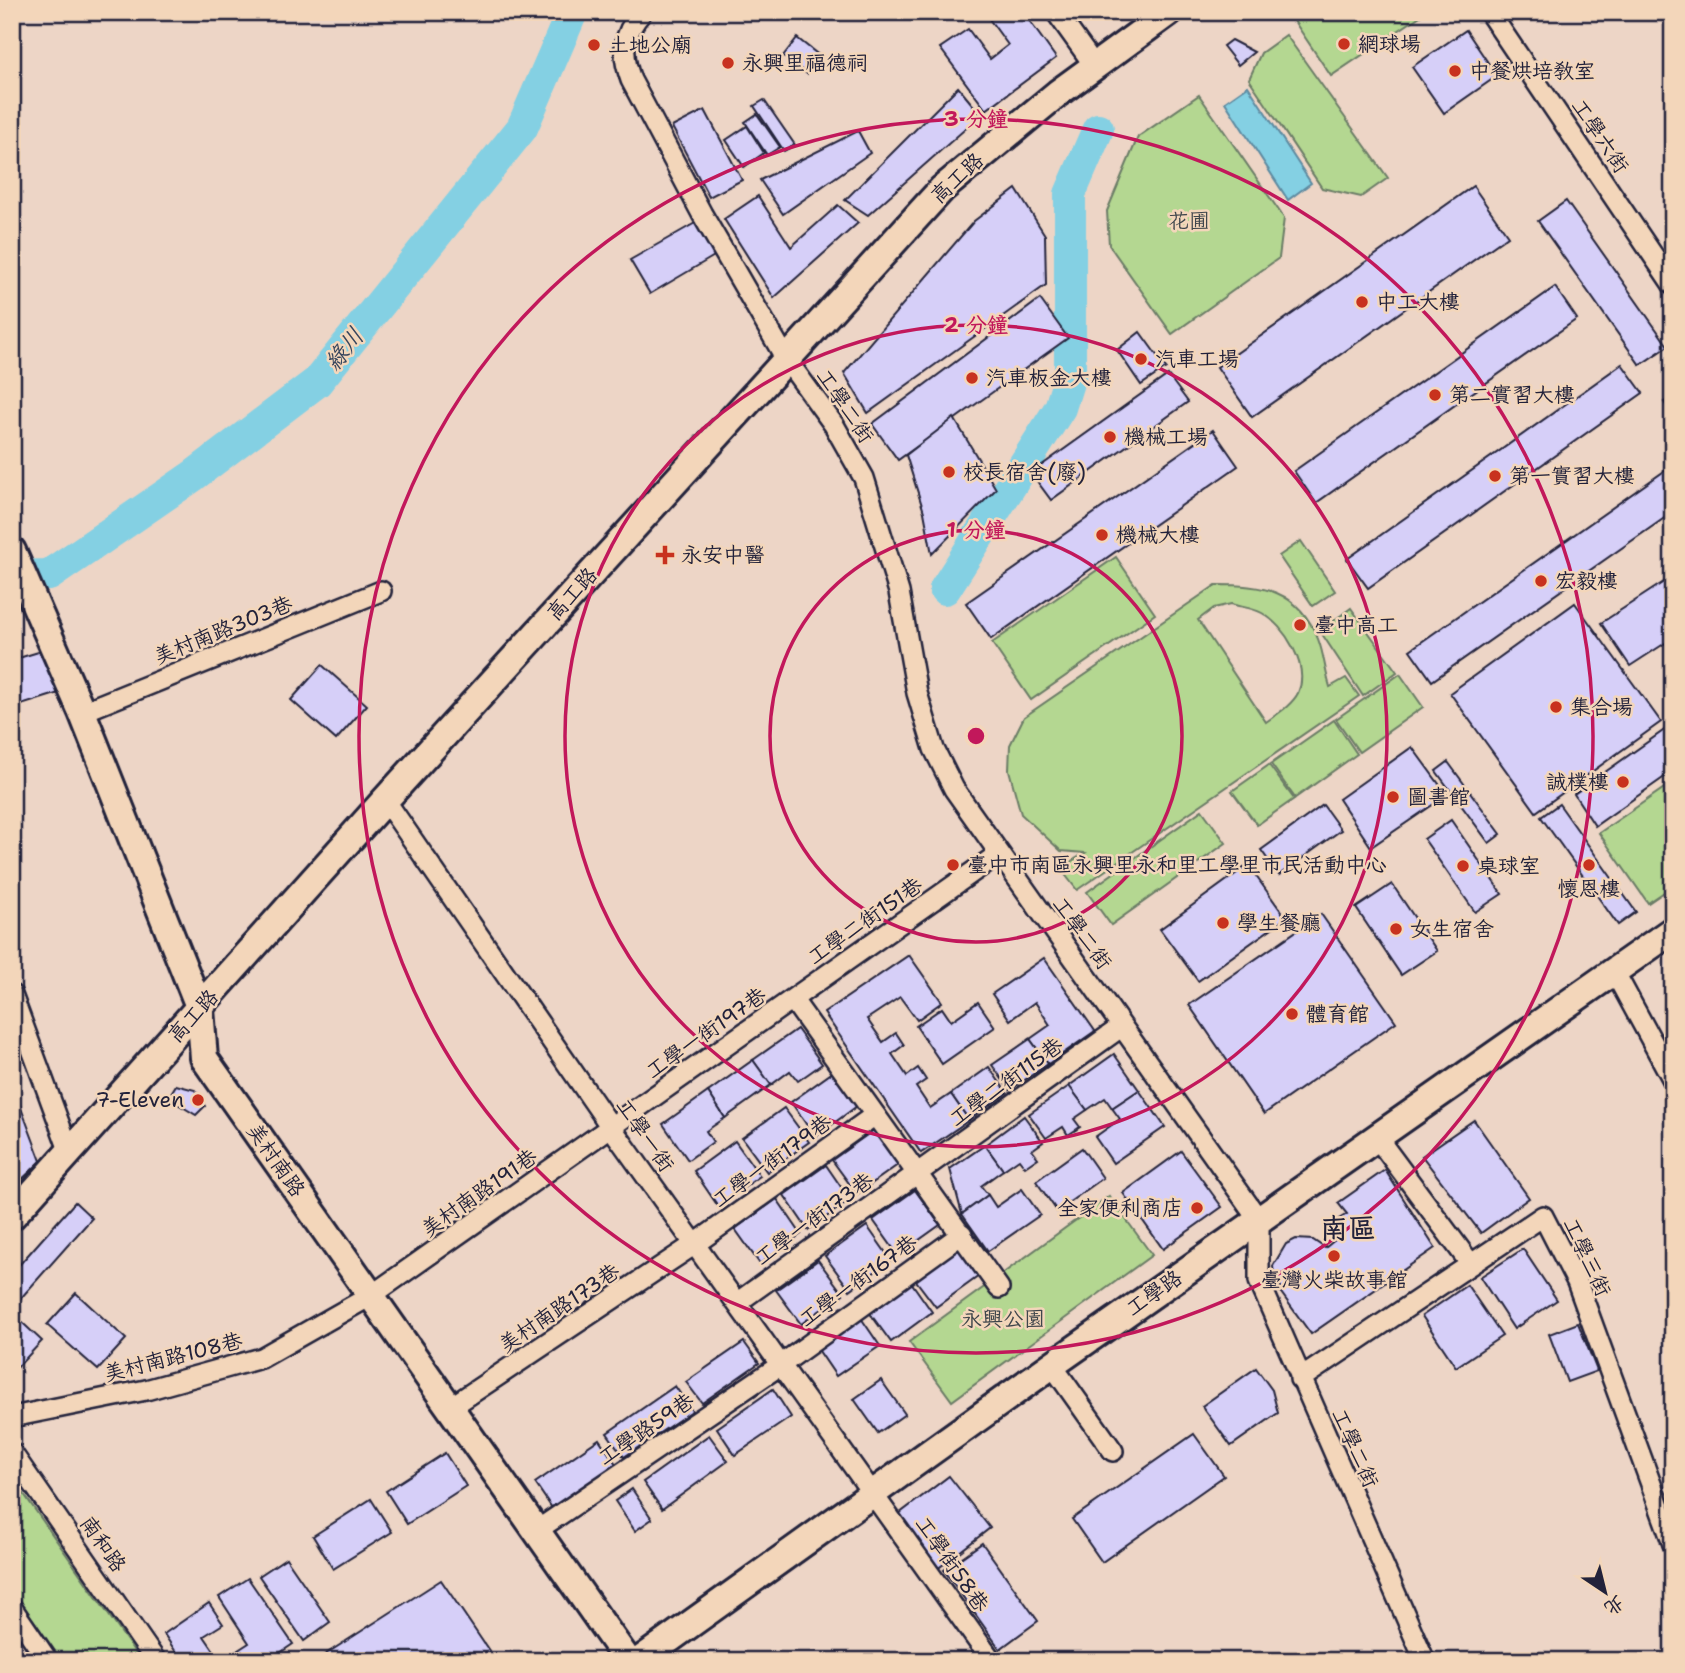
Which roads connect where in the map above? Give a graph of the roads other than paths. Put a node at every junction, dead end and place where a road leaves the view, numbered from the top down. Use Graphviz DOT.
graph roads {
  1 [pos="642,12"];
  2 [pos="1056,12"];
  3 [pos="1169,12"];
  4 [pos="1489,12"];
  5 [pos="1094,65"];
  6 [pos="1673,285"];
  7 [pos="786,359"];
  8 [pos="13,554"];
  9 [pos="381,591"];
  10 [pos="25,594"];
  11 [pos="82,712"];
  12 [pos="385,800"];
  13 [pos="997,855"];
  14 [pos="1673,930"];
  15 [pos="1614,971"];
  16 [pos="793,1000"];
  17 [pos="14,1007"];
  18 [pos="200,1009"];
  19 [pos="1121,1027"];
  20 [pos="1673,1080"];
  21 [pos="875,1115"];
  22 [pos="611,1127"];
  23 [pos="1378,1139"];
  24 [pos="69,1150"];
  25 [pos="918,1173"];
  26 [pos="12,1216"];
  27 [pos="1259,1220"];
  28 [pos="962,1234"];
  29 [pos="695,1244"];
  30 [pos="1470,1263"];
  31 [pos="999,1288"];
  32 [pos="372,1296"];
  33 [pos="737,1303"];
  34 [pos="782,1364"];
  35 [pos="1052,1365"];
  36 [pos="1300,1379"];
  37 [pos="448,1409"];
  38 [pos="12,1417"];
  39 [pos="1113,1451"];
  40 [pos="12,1453"];
  41 [pos="874,1493"];
  42 [pos="536,1531"];
  43 [pos="1673,1544"];
  44 [pos="12,1608"];
  45 [pos="48,1661"];
  46 [pos="156,1661"];
  47 [pos="628,1661"];
  48 [pos="639,1661"];
  49 [pos="992,1661"];
  50 [pos="1425,1661"];
  1 -- 7 [label="street, 工學二街"];
  2 -- 5 [label="street"];
  3 -- 5 [label="street, 高工路"];
  4 -- 6 [label="street, 工學六街"];
  5 -- 7 [label="street, 高工路"];
  7 -- 12 [label="street, 高工路"];
  7 -- 13 [label="street, 工學二街"];
  8 -- 10 [label="street, 美村南路"];
  9 -- 11 [label="street, 美村南路303巷"];
  10 -- 11 [label="street, 美村南路"];
  11 -- 18 [label="street, 美村南路"];
  12 -- 18 [label="street, 高工路"];
  12 -- 22 [label="street, 工學一街"];
  13 -- 16 [label="street, 工學二街151巷"];
  13 -- 19 [label="street, 工學二街"];
  14 -- 15 [label="street, 工學路"];
  15 -- 20 [label="street"];
  15 -- 23 [label="street, 工學路"];
  16 -- 21 [label="street"];
  16 -- 22 [label="street, 工學一街197巷"];
  17 -- 24 [label="street"];
  18 -- 24 [label="street, 高工路"];
  18 -- 32 [label="street, 美村南路"];
  19 -- 25 [label="street, 工學二街115巷"];
  19 -- 27 [label="street, 工學二街"];
  21 -- 25 [label="street"];
  21 -- 29 [label="street, 工學一街179巷"];
  22 -- 29 [label="street, 工學一街"];
  22 -- 32 [label="street, 美村南路191巷"];
  23 -- 27 [label="street, 工學路"];
  23 -- 30 [label="street"];
  24 -- 26 [label="street, 高工路"];
  25 -- 28 [label="street"];
  25 -- 33 [label="street, 工學一街173巷"];
  27 -- 35 [label="street, 工學路"];
  27 -- 36 [label="street, 工學二街"];
  28 -- 31 [label="street"];
  28 -- 34 [label="street, 工學一街167巷"];
  29 -- 33 [label="street, 工學一街"];
  29 -- 37 [label="street, 美村南路173巷"];
  30 -- 36 [label="street"];
  30 -- 43 [label="street, 工學三街"];
  32 -- 37 [label="street, 美村南路"];
  32 -- 38 [label="street, 美村南路108巷"];
  33 -- 34 [label="street, 工學一街"];
  34 -- 41 [label="street, 工學一街"];
  34 -- 42 [label="street, 工學路59巷"];
  35 -- 39 [label="street"];
  35 -- 41 [label="street, 工學路"];
  36 -- 50 [label="street, 工學二街"];
  37 -- 42 [label="street, 美村南路"];
  40 -- 46 [label="street, 南和路"];
  41 -- 48 [label="street, 工學路"];
  41 -- 49 [label="street, 工學街58巷"];
  42 -- 47 [label="street, 美村南路"];
  44 -- 45 [label="street"];
}
